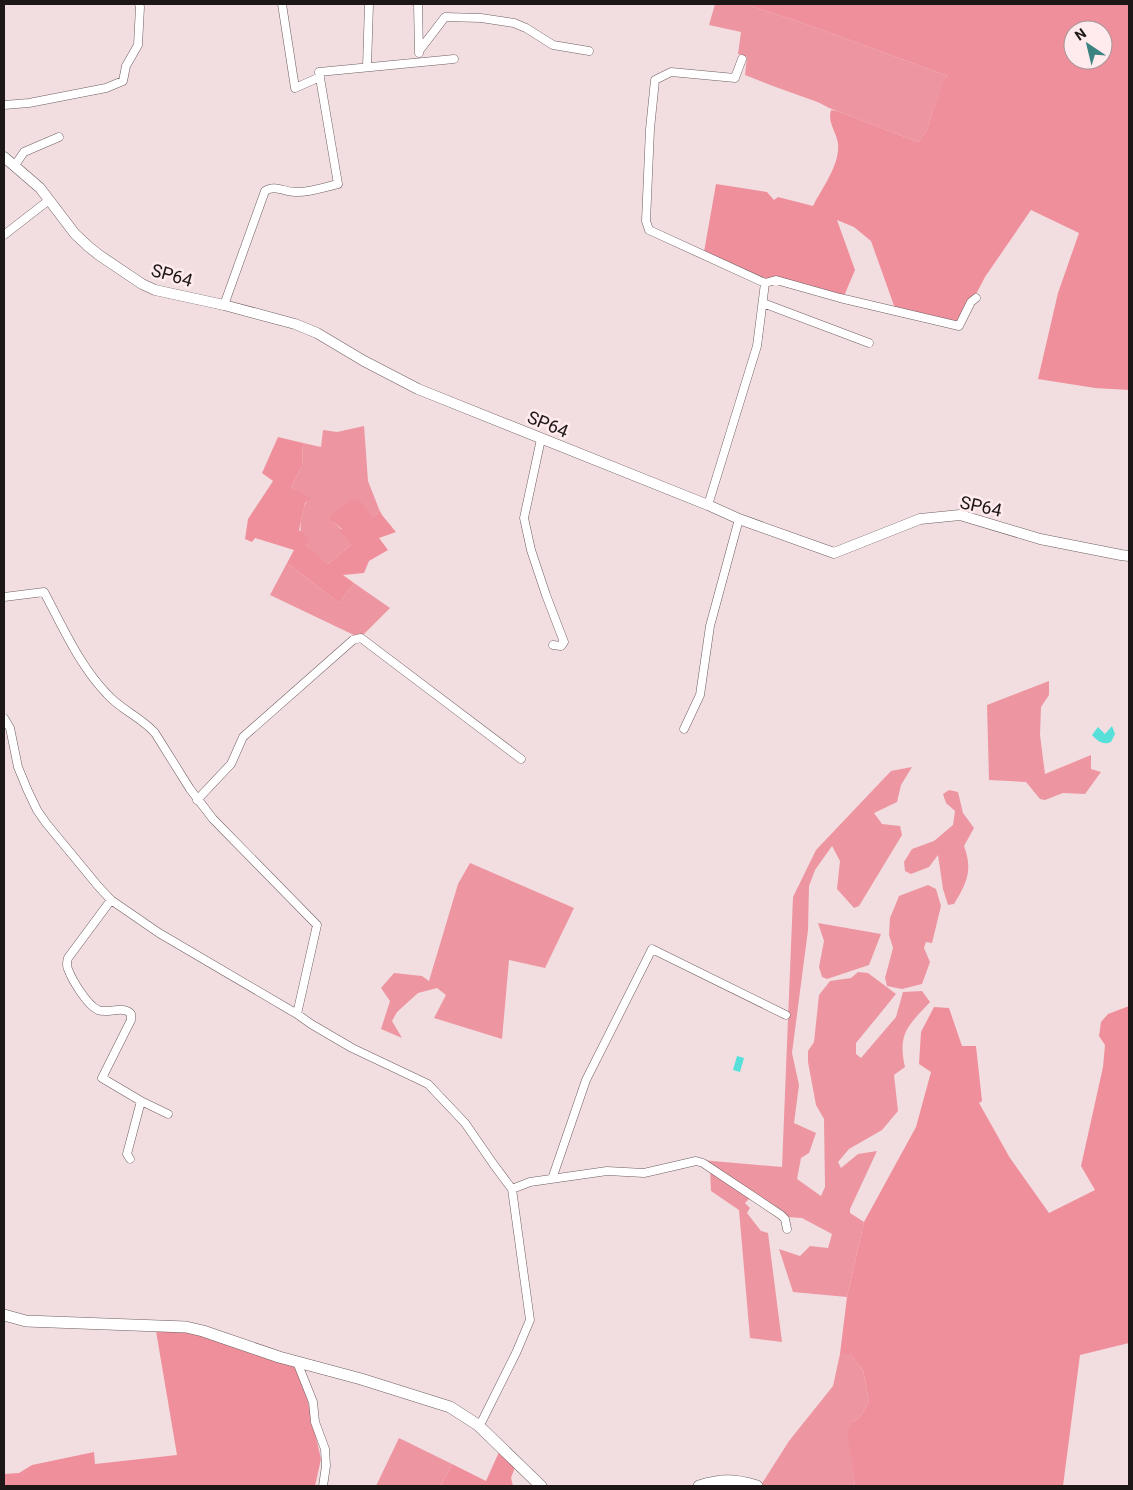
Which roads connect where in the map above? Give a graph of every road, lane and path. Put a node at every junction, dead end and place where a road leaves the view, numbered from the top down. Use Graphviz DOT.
graph roads {
  1 [pos="139,4"];
  2 [pos="282,4"];
  3 [pos="369,4"];
  4 [pos="418,4"];
  5 [pos="589,51"];
  6 [pos="419,52"];
  7 [pos="454,59"];
  8 [pos="742,59"];
  9 [pos="419,62"];
  10 [pos="367,67"];
  11 [pos="320,77"];
  12 [pos="4,105"];
  13 [pos="59,137"];
  14 [pos="4,157"];
  15 [pos="15,165"];
  16 [pos="49,200"];
  17 [pos="4,236"];
  18 [pos="765,283"];
  19 [pos="976,298"];
  20 [pos="763,303"];
  21 [pos="224,305"];
  22 [pos="868,343"];
  23 [pos="541,439"];
  24 [pos="708,505"];
  25 [pos="739,519"];
  26 [pos="1129,556"];
  27 [pos="4,597"];
  28 [pos="553,645"];
  29 [pos="4,718"];
  30 [pos="684,728"];
  31 [pos="521,759"];
  32 [pos="197,800"];
  33 [pos="112,900"];
  34 [pos="297,1014"];
  35 [pos="786,1015"];
  36 [pos="142,1101"];
  37 [pos="168,1114"];
  38 [pos="130,1160"];
  39 [pos="552,1179"];
  40 [pos="512,1189"];
  41 [pos="787,1230"];
  42 [pos="4,1315"];
  43 [pos="297,1362"];
  44 [pos="478,1425"];
  45 [pos="323,1486"];
  46 [pos="541,1486"];
  47 [pos="698,1486"];
  48 [pos="757,1486"];
  1 -- 12 [label="street"];
  2 -- 11 [label="street"];
  3 -- 10 [label="street"];
  4 -- 6 [label="street"];
  5 -- 6 [label="street"];
  6 -- 9 [label="street"];
  7 -- 9 [label="street"];
  8 -- 18 [label="street"];
  9 -- 10 [label="street"];
  10 -- 11 [label="street"];
  11 -- 21 [label="street"];
  13 -- 15 [label="street"];
  14 -- 15 [label="street, SP64 / SP64"];
  15 -- 16 [label="street, SP64 / SP64"];
  16 -- 17 [label="street"];
  16 -- 21 [label="street, SP64 / SP64"];
  18 -- 19 [label="street"];
  18 -- 20 [label="street"];
  20 -- 22 [label="street"];
  20 -- 24 [label="street"];
  21 -- 23 [label="street, SP64 / SP64"];
  23 -- 24 [label="street, SP64 / SP64"];
  23 -- 28 [label="street"];
  24 -- 25 [label="street, SP64 / SP64"];
  25 -- 26 [label="street, SP64 / SP64"];
  25 -- 30 [label="street"];
  27 -- 32 [label="street"];
  29 -- 33 [label="street"];
  31 -- 32 [label="street"];
  32 -- 34 [label="street"];
  33 -- 34 [label="street"];
  33 -- 36 [label="street"];
  34 -- 40 [label="street"];
  35 -- 39 [label="street"];
  36 -- 37 [label="street"];
  36 -- 38 [label="street"];
  39 -- 40 [label="street"];
  39 -- 41 [label="street"];
  40 -- 44 [label="street"];
  42 -- 43 [label="main road"];
  43 -- 44 [label="main road"];
  43 -- 45 [label="street"];
  44 -- 46 [label="main road"];
  47 -- 48 [label="main road"];
}
